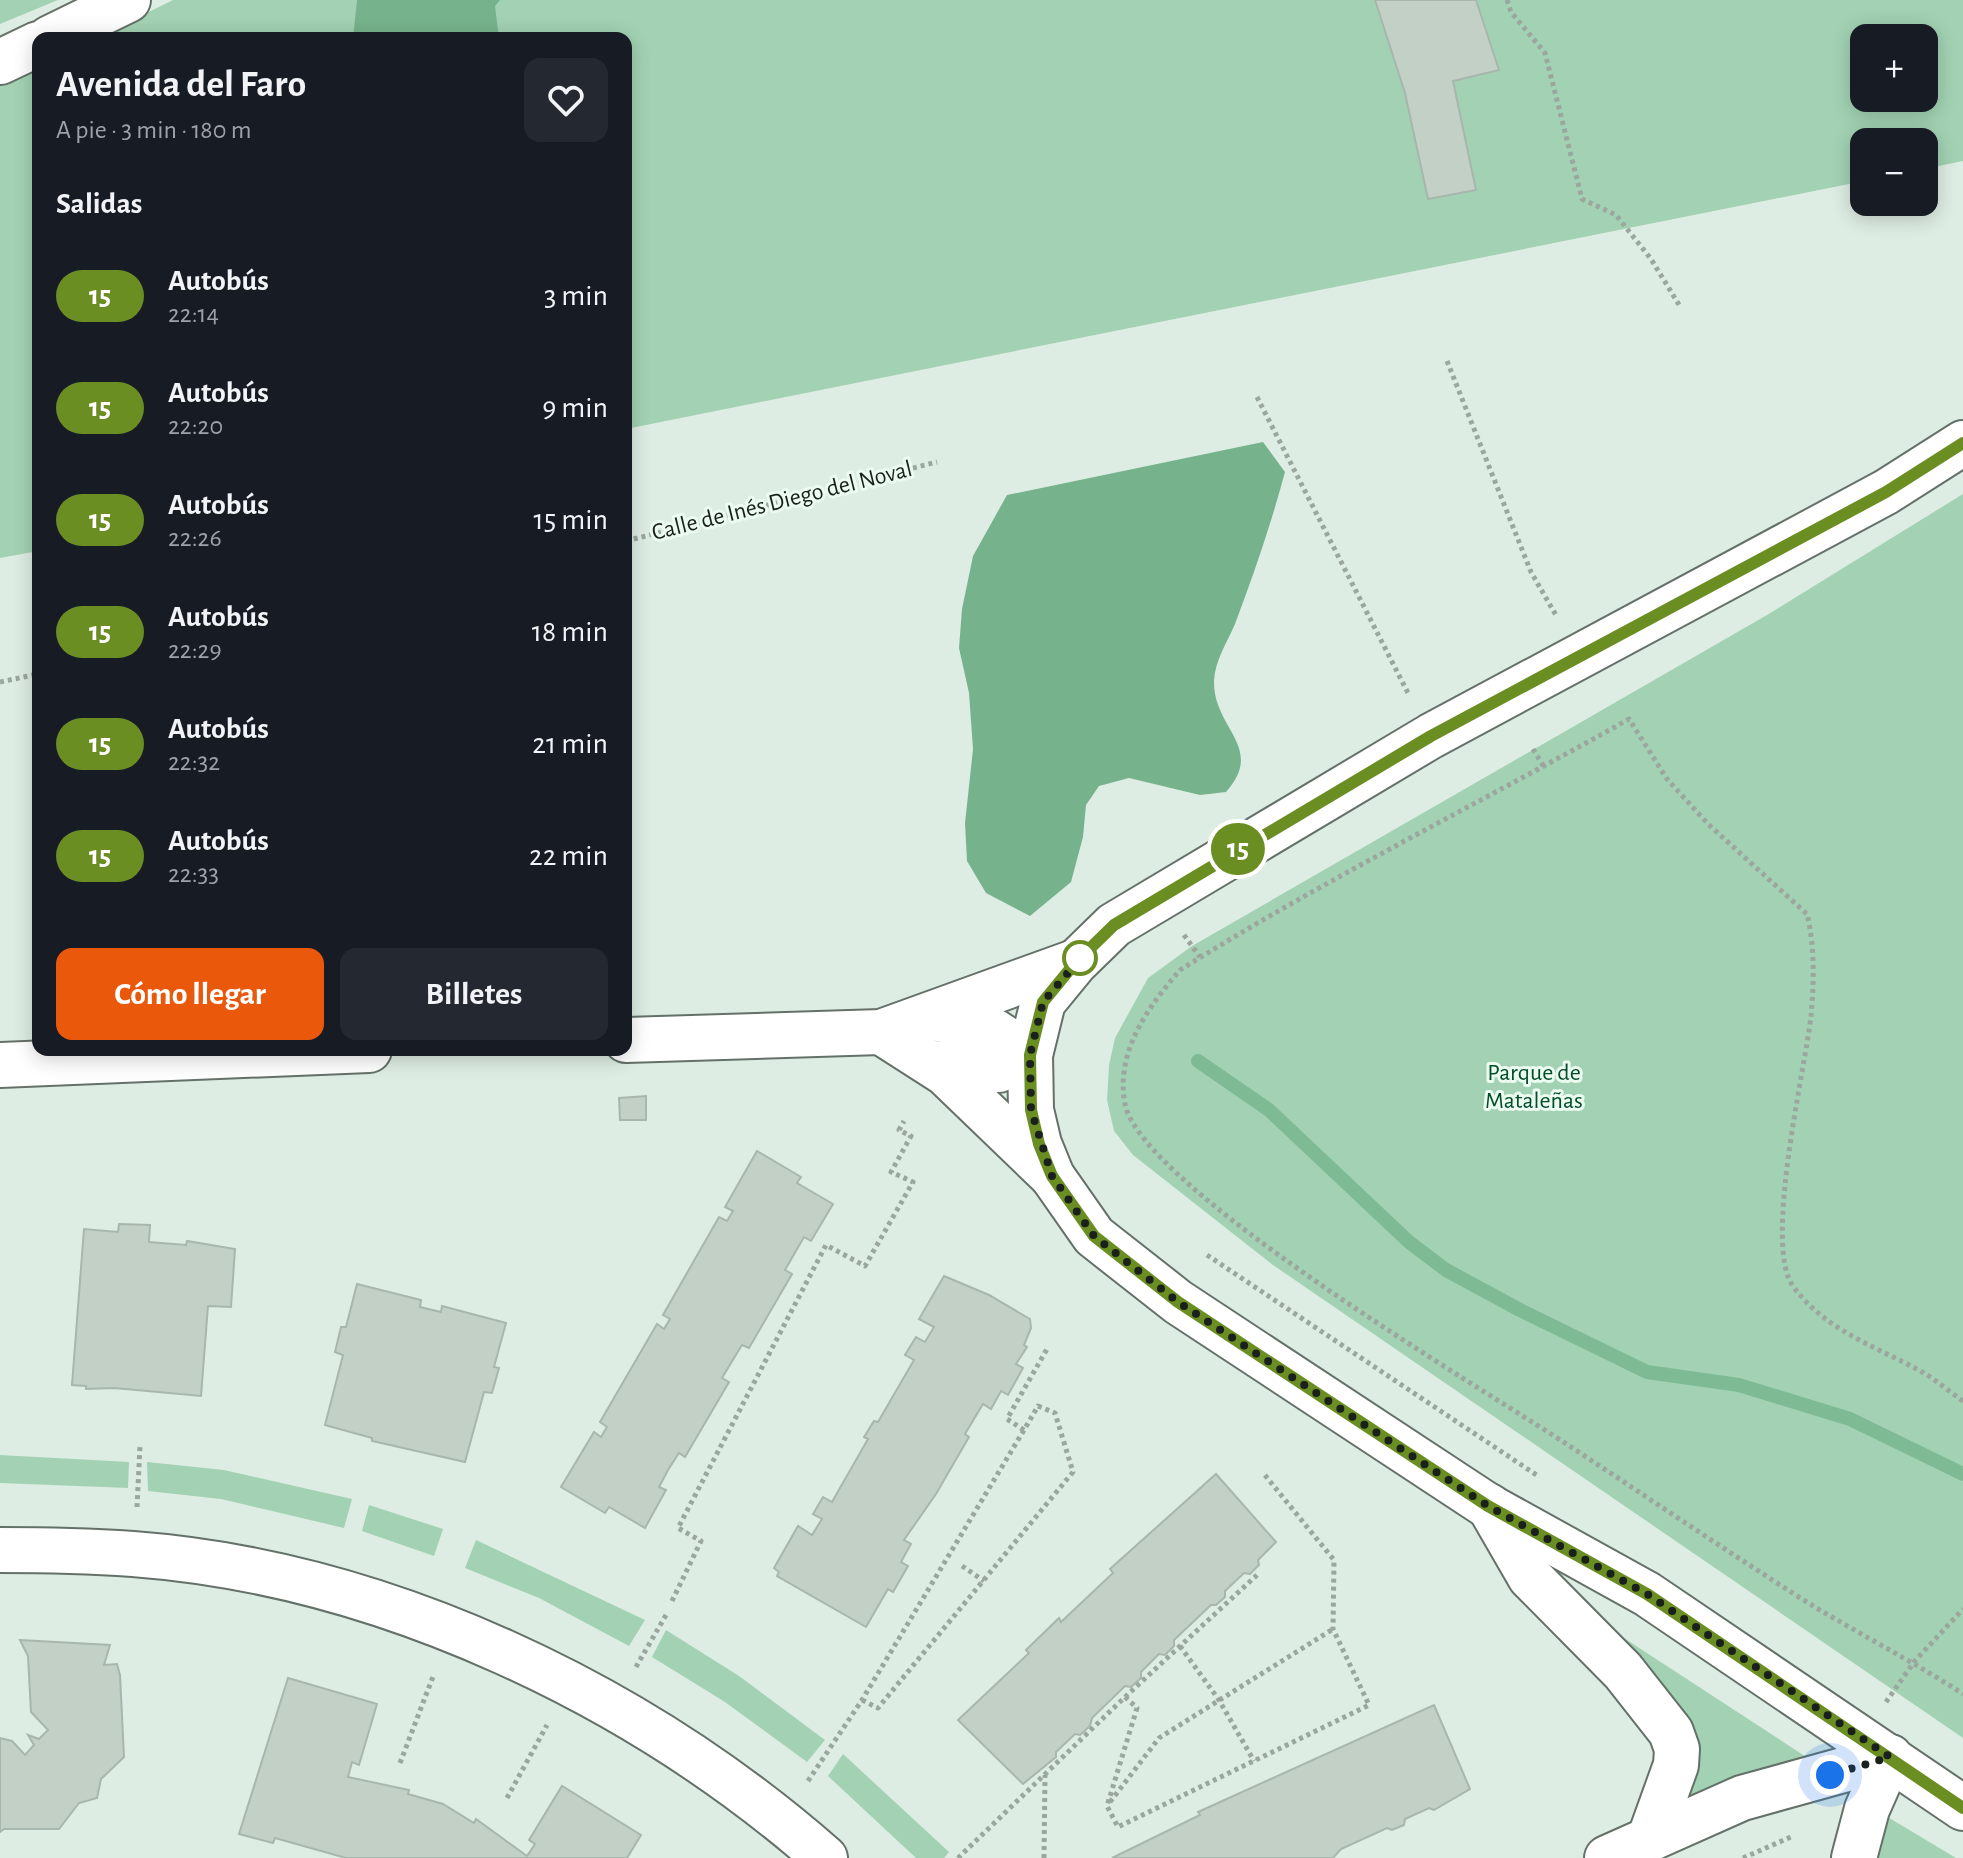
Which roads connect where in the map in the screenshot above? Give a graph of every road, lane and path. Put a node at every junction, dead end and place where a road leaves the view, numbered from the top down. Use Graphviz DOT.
graph roads {
  1 [pos="128,0"];
  2 [pos="1507,0"];
  3 [pos="62,32"];
  4 [pos="32,47"];
  5 [pos="0,62"];
  6 [pos="1681,308"];
  7 [pos="1447,361"];
  8 [pos="1257,397"];
  9 [pos="1963,443"];
  10 [pos="937,462"];
  11 [pos="632,539"];
  12 [pos="1550,605"];
  13 [pos="32,675"];
  14 [pos="0,682"];
  15 [pos="1405,688"];
  16 [pos="1533,749"];
  17 [pos="1544,767"];
  18 [pos="1178,925"];
  19 [pos="1200,957"];
  20 [pos="1075,963"];
  21 [pos="927,1016"];
  22 [pos="881,1032"];
  23 [pos="632,1040"];
  24 [pos="1030,1055"];
  25 [pos="221,1056"];
  26 [pos="932,1063"];
  27 [pos="0,1065"];
  28 [pos="904,1121"];
  29 [pos="1052,1176"];
  30 [pos="1047,1349"];
  31 [pos="1963,1401"];
  32 [pos="1024,1430"];
  33 [pos="140,1446"];
  34 [pos="1264,1474"];
  35 [pos="1488,1506"];
  36 [pos="137,1507"];
  37 [pos="0,1550"];
  38 [pos="962,1566"];
  39 [pos="1257,1575"];
  40 [pos="984,1581"];
  41 [pos="672,1601"];
  42 [pos="1963,1609"];
  43 [pos="666,1615"];
  44 [pos="1333,1629"];
  45 [pos="1180,1646"];
  46 [pos="1914,1662"];
  47 [pos="635,1667"];
  48 [pos="429,1688"];
  49 [pos="1963,1694"];
  50 [pos="1125,1697"];
  51 [pos="862,1700"];
  52 [pos="1219,1700"];
  53 [pos="1885,1703"];
  54 [pos="541,1736"];
  55 [pos="1890,1757"];
  56 [pos="1254,1761"];
  57 [pos="400,1763"];
  58 [pos="1045,1774"];
  59 [pos="808,1781"];
  60 [pos="507,1798"];
  61 [pos="1107,1806"];
  62 [pos="1963,1808"];
  63 [pos="1801,1832"];
  64 [pos="1649,1840"];
  65 [pos="825,1858"];
  66 [pos="958,1858"];
  67 [pos="1044,1858"];
  68 [pos="1607,1858"];
  69 [pos="1743,1858"];
  70 [pos="1854,1858"];
  1 -- 3 [label="street"];
  2 -- 6 [label="path"];
  4 -- 5 [label="street"];
  7 -- 12 [label="path"];
  8 -- 15 [label="path"];
  9 -- 20 [label="street"];
  10 -- 11 [label="path, Calle de Inés Diego del Noval"];
  13 -- 14 [label="path"];
  16 -- 17 [label="path"];
  17 -- 19 [label="path"];
  17 -- 31 [label="path"];
  18 -- 19 [label="path"];
  19 -- 46 [label="path"];
  20 -- 21 [label="street"];
  20 -- 24 [label="street"];
  21 -- 22 [label="street"];
  21 -- 24 [label="street"];
  22 -- 23 [label="street"];
  22 -- 26 [label="street"];
  24 -- 26 [label="street"];
  24 -- 29 [label="street"];
  25 -- 27 [label="street"];
  26 -- 29 [label="street"];
  28 -- 41 [label="path"];
  29 -- 35 [label="street"];
  30 -- 32 [label="path"];
  32 -- 40 [label="path"];
  32 -- 51 [label="path"];
  33 -- 36 [label="path"];
  34 -- 44 [label="path"];
  35 -- 55 [label="street"];
  35 -- 64 [label="street"];
  37 -- 65 [label="street"];
  38 -- 40 [label="path"];
  39 -- 45 [label="path"];
  40 -- 51 [label="path"];
  42 -- 46 [label="path"];
  43 -- 47 [label="path"];
  44 -- 52 [label="path"];
  44 -- 56 [label="path"];
  45 -- 50 [label="path"];
  45 -- 52 [label="path"];
  46 -- 49 [label="path"];
  46 -- 53 [label="path"];
  48 -- 57 [label="path"];
  50 -- 58 [label="path"];
  50 -- 61 [label="path"];
  51 -- 59 [label="path"];
  52 -- 56 [label="path"];
  52 -- 61 [label="path"];
  54 -- 60 [label="path"];
  55 -- 62 [label="street"];
  55 -- 64 [label="street"];
  55 -- 70 [label="street"];
  56 -- 61 [label="path"];
  58 -- 66 [label="path"];
  58 -- 67 [label="path"];
  63 -- 69 [label="path"];
  64 -- 68 [label="street"];
}
